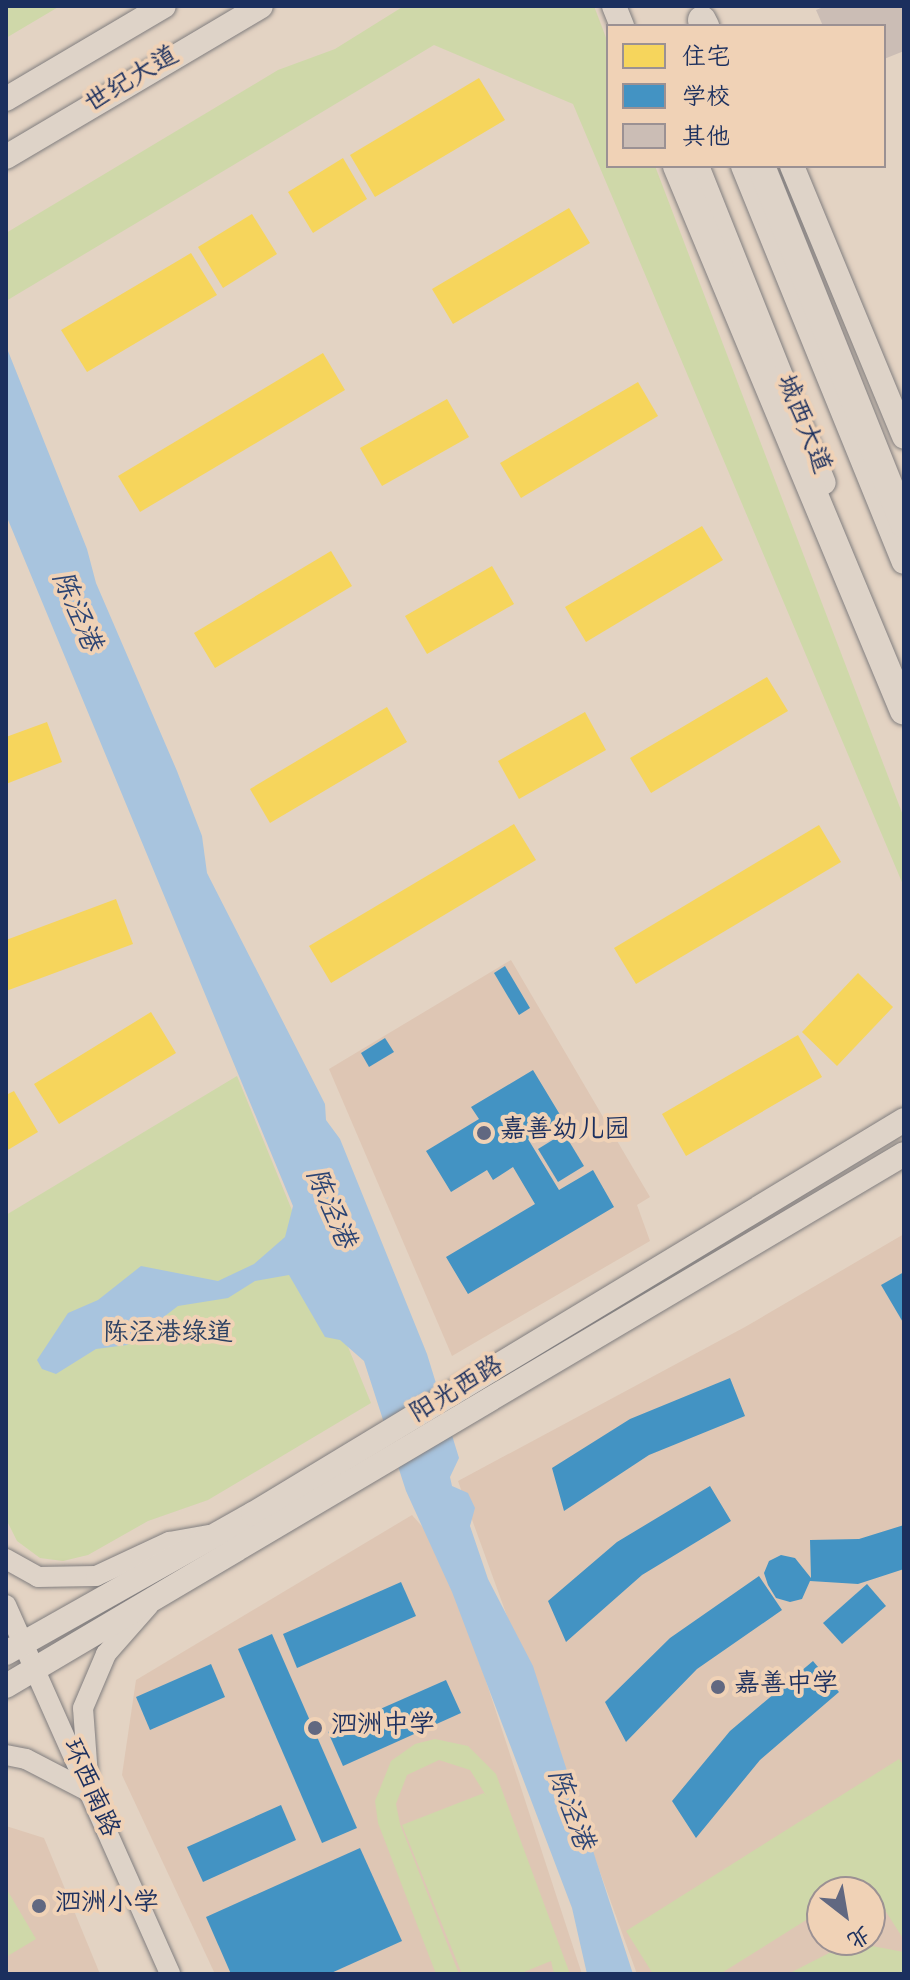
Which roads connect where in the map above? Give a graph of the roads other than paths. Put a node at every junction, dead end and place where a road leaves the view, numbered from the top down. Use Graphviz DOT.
graph roads {
  1 [pos="164,6"];
  2 [pos="261,6"];
  3 [pos="6,99"];
  4 [pos="12,153"];
  5 [pos="678,168"];
  6 [pos="698,168"];
  7 [pos="744,168"];
  8 [pos="762,168"];
  9 [pos="793,168"];
  10 [pos="904,437"];
  11 [pos="904,524"];
  12 [pos="904,562"];
  13 [pos="904,685"];
  14 [pos="904,711"];
  15 [pos="899,1122"];
  16 [pos="904,1154"];
  17 [pos="904,1170"];
  18 [pos="834,1195"];
  19 [pos="454,1407"];
  20 [pos="378,1452"];
  21 [pos="216,1534"];
  22 [pos="6,1559"];
  23 [pos="6,1605"];
  24 [pos="149,1605"];
  25 [pos="14,1648"];
  26 [pos="35,1670"];
  27 [pos="6,1686"];
  28 [pos="6,1755"];
  29 [pos="90,1792"];
  30 [pos="170,1974"];
  1 -- 3 [label="main road, 世纪大道"];
  2 -- 4 [label="main road, 世纪大道"];
  5 -- 14 [label="highway"];
  6 -- 13 [label="main road, 城西大道"];
  7 -- 12 [label="main road, 城西大道"];
  8 -- 11 [label="highway"];
  9 -- 10 [label="main road"];
  15 -- 19 [label="main road, 阳光西路"];
  16 -- 18 [label="main road"];
  17 -- 18 [label="main road"];
  18 -- 19 [label="main road"];
  19 -- 20 [label="main road, 阳光西路"];
  20 -- 21 [label="main road, 阳光西路"];
  20 -- 24 [label="main road, 阳光西路"];
  21 -- 22 [label="street"];
  21 -- 25 [label="main road, 阳光西路"];
  23 -- 25 [label="street, 环西南路"];
  24 -- 26 [label="main road, 阳光西路"];
  24 -- 29 [label="street"];
  25 -- 26 [label="street, 环西南路"];
  26 -- 27 [label="main road, 阳光西路"];
  26 -- 29 [label="street, 环西南路"];
  28 -- 29 [label="street"];
  29 -- 30 [label="street, 环西南路"];
}
